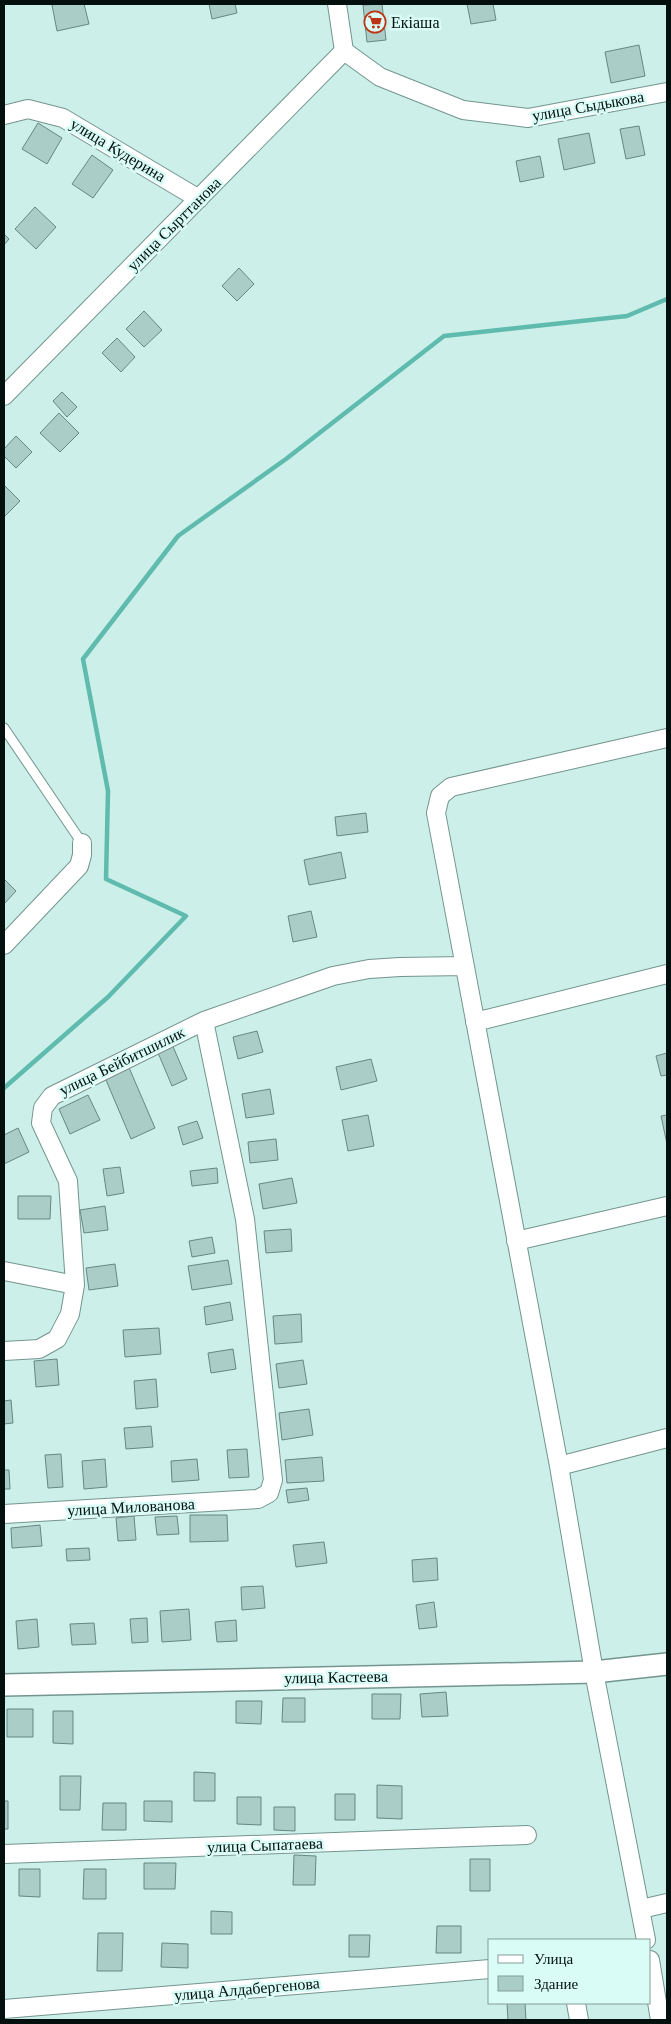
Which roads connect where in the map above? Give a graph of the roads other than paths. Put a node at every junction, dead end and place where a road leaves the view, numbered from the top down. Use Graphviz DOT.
graph roads {
  1 [pos="337,4"];
  2 [pos="344,51"];
  3 [pos="667,92"];
  4 [pos="4,115"];
  5 [pos="199,199"];
  6 [pos="4,396"];
  7 [pos="4,728"];
  8 [pos="667,738"];
  9 [pos="82,843"];
  10 [pos="4,945"];
  11 [pos="465,966"];
  12 [pos="667,974"];
  13 [pos="204,1021"];
  14 [pos="475,1022"];
  15 [pos="667,1206"];
  16 [pos="516,1241"];
  17 [pos="4,1271"];
  18 [pos="75,1284"];
  19 [pos="4,1351"];
  20 [pos="667,1438"];
  21 [pos="559,1466"];
  22 [pos="4,1514"];
  23 [pos="667,1664"];
  24 [pos="594,1672"];
  25 [pos="4,1685"];
  26 [pos="527,1835"];
  27 [pos="4,1854"];
  28 [pos="667,1903"];
  29 [pos="641,1909"];
  30 [pos="646,1939"];
  31 [pos="651,1966"];
  32 [pos="488,1969"];
  33 [pos="576,2004"];
  34 [pos="4,2009"];
  35 [pos="579,2020"];
  36 [pos="660,2020"];
  1 -- 2 [label="street"];
  2 -- 3 [label="street, улица Сыдыкова"];
  2 -- 5 [label="street, улица Сырттанова"];
  4 -- 5 [label="street, улица Кудерина"];
  5 -- 6 [label="street, улица Сырттанова"];
  7 -- 9 [label="lane"];
  8 -- 11 [label="street"];
  9 -- 10 [label="street"];
  11 -- 13 [label="street, улица Бейбитшилик"];
  11 -- 14 [label="street"];
  12 -- 14 [label="street"];
  13 -- 18 [label="street, улица Бейбитшилик"];
  13 -- 22 [label="street, улица Милованова"];
  14 -- 16 [label="street"];
  15 -- 16 [label="street"];
  16 -- 21 [label="street"];
  17 -- 18 [label="street"];
  18 -- 19 [label="street, улица Бейбитшилик"];
  20 -- 21 [label="street"];
  21 -- 24 [label="street"];
  23 -- 24 [label="street, улица Кастеева"];
  24 -- 25 [label="street, улица Кастеева"];
  24 -- 29 [label="street"];
  26 -- 27 [label="street, улица Сыпатаева"];
  28 -- 29 [label="street"];
  29 -- 30 [label="street"];
  31 -- 36 [label="street"];
  32 -- 34 [label="street, улица Алдабергенова"];
  33 -- 35 [label="street"];
}
